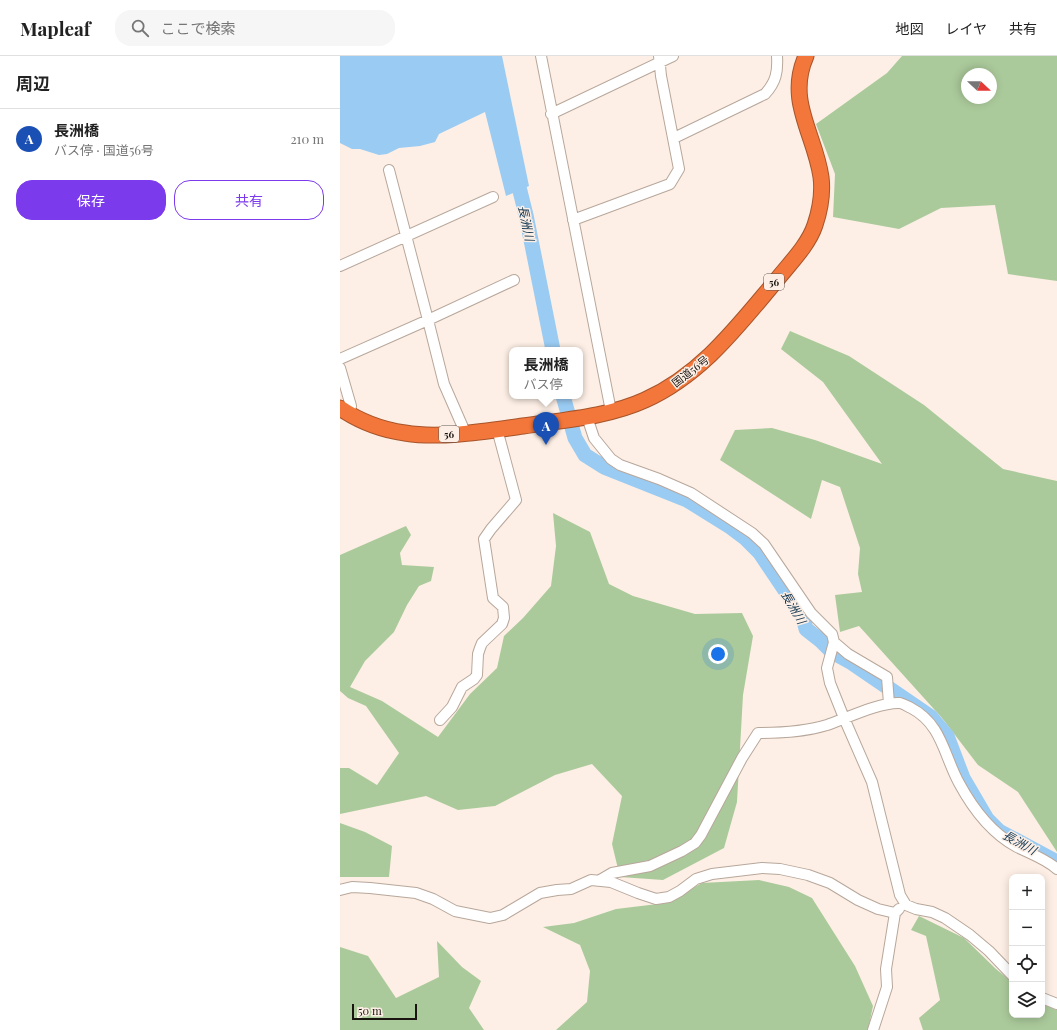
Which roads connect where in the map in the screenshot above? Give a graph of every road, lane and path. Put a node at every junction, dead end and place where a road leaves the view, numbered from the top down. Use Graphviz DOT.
graph roads {
  1 [pos="541,56"];
  2 [pos="673,56"];
  3 [pos="778,56"];
  4 [pos="806,56"];
  5 [pos="660,59"];
  6 [pos="551,114"];
  7 [pos="674,138"];
  8 [pos="389,170"];
  9 [pos="494,197"];
  10 [pos="573,220"];
  11 [pos="407,236"];
  12 [pos="340,266"];
  13 [pos="514,280"];
  14 [pos="428,320"];
  15 [pos="340,359"];
  16 [pos="340,368"];
  17 [pos="344,411"];
  18 [pos="611,411"];
  19 [pos="584,418"];
  20 [pos="497,429"];
  21 [pos="466,432"];
  22 [pos="834,642"];
  23 [pos="889,704"];
  24 [pos="844,718"];
  25 [pos="440,720"];
  26 [pos="1057,869"];
  27 [pos="600,880"];
  28 [pos="340,890"];
  29 [pos="906,905"];
  30 [pos="895,913"];
  31 [pos="1009,973"];
  32 [pos="1045,999"];
  33 [pos="1057,1004"];
  34 [pos="873,1030"];
  1 -- 6 [label="street"];
  2 -- 5 [label="street"];
  3 -- 7 [label="street"];
  4 -- 18 [label="highway, 国道56号 / 56"];
  5 -- 6 [label="street"];
  5 -- 7 [label="street"];
  6 -- 10 [label="street"];
  7 -- 10 [label="street"];
  8 -- 11 [label="street"];
  9 -- 11 [label="street"];
  10 -- 18 [label="street"];
  11 -- 12 [label="street"];
  11 -- 14 [label="street"];
  13 -- 14 [label="street"];
  14 -- 15 [label="street"];
  14 -- 21 [label="street"];
  16 -- 17 [label="street"];
  17 -- 21 [label="highway, 国道56号 / 56"];
  18 -- 19 [label="highway, 国道56号 / 56"];
  19 -- 20 [label="highway, 国道56号 / 56"];
  19 -- 22 [label="street"];
  20 -- 21 [label="highway, 国道56号 / 56"];
  20 -- 25 [label="street"];
  22 -- 23 [label="street"];
  22 -- 24 [label="street"];
  23 -- 24 [label="street"];
  23 -- 26 [label="street"];
  24 -- 27 [label="street"];
  24 -- 29 [label="street"];
  27 -- 28 [label="street"];
  27 -- 30 [label="street"];
  29 -- 30 [label="street"];
  29 -- 31 [label="street"];
  30 -- 34 [label="street"];
  32 -- 33 [label="street"];
}
